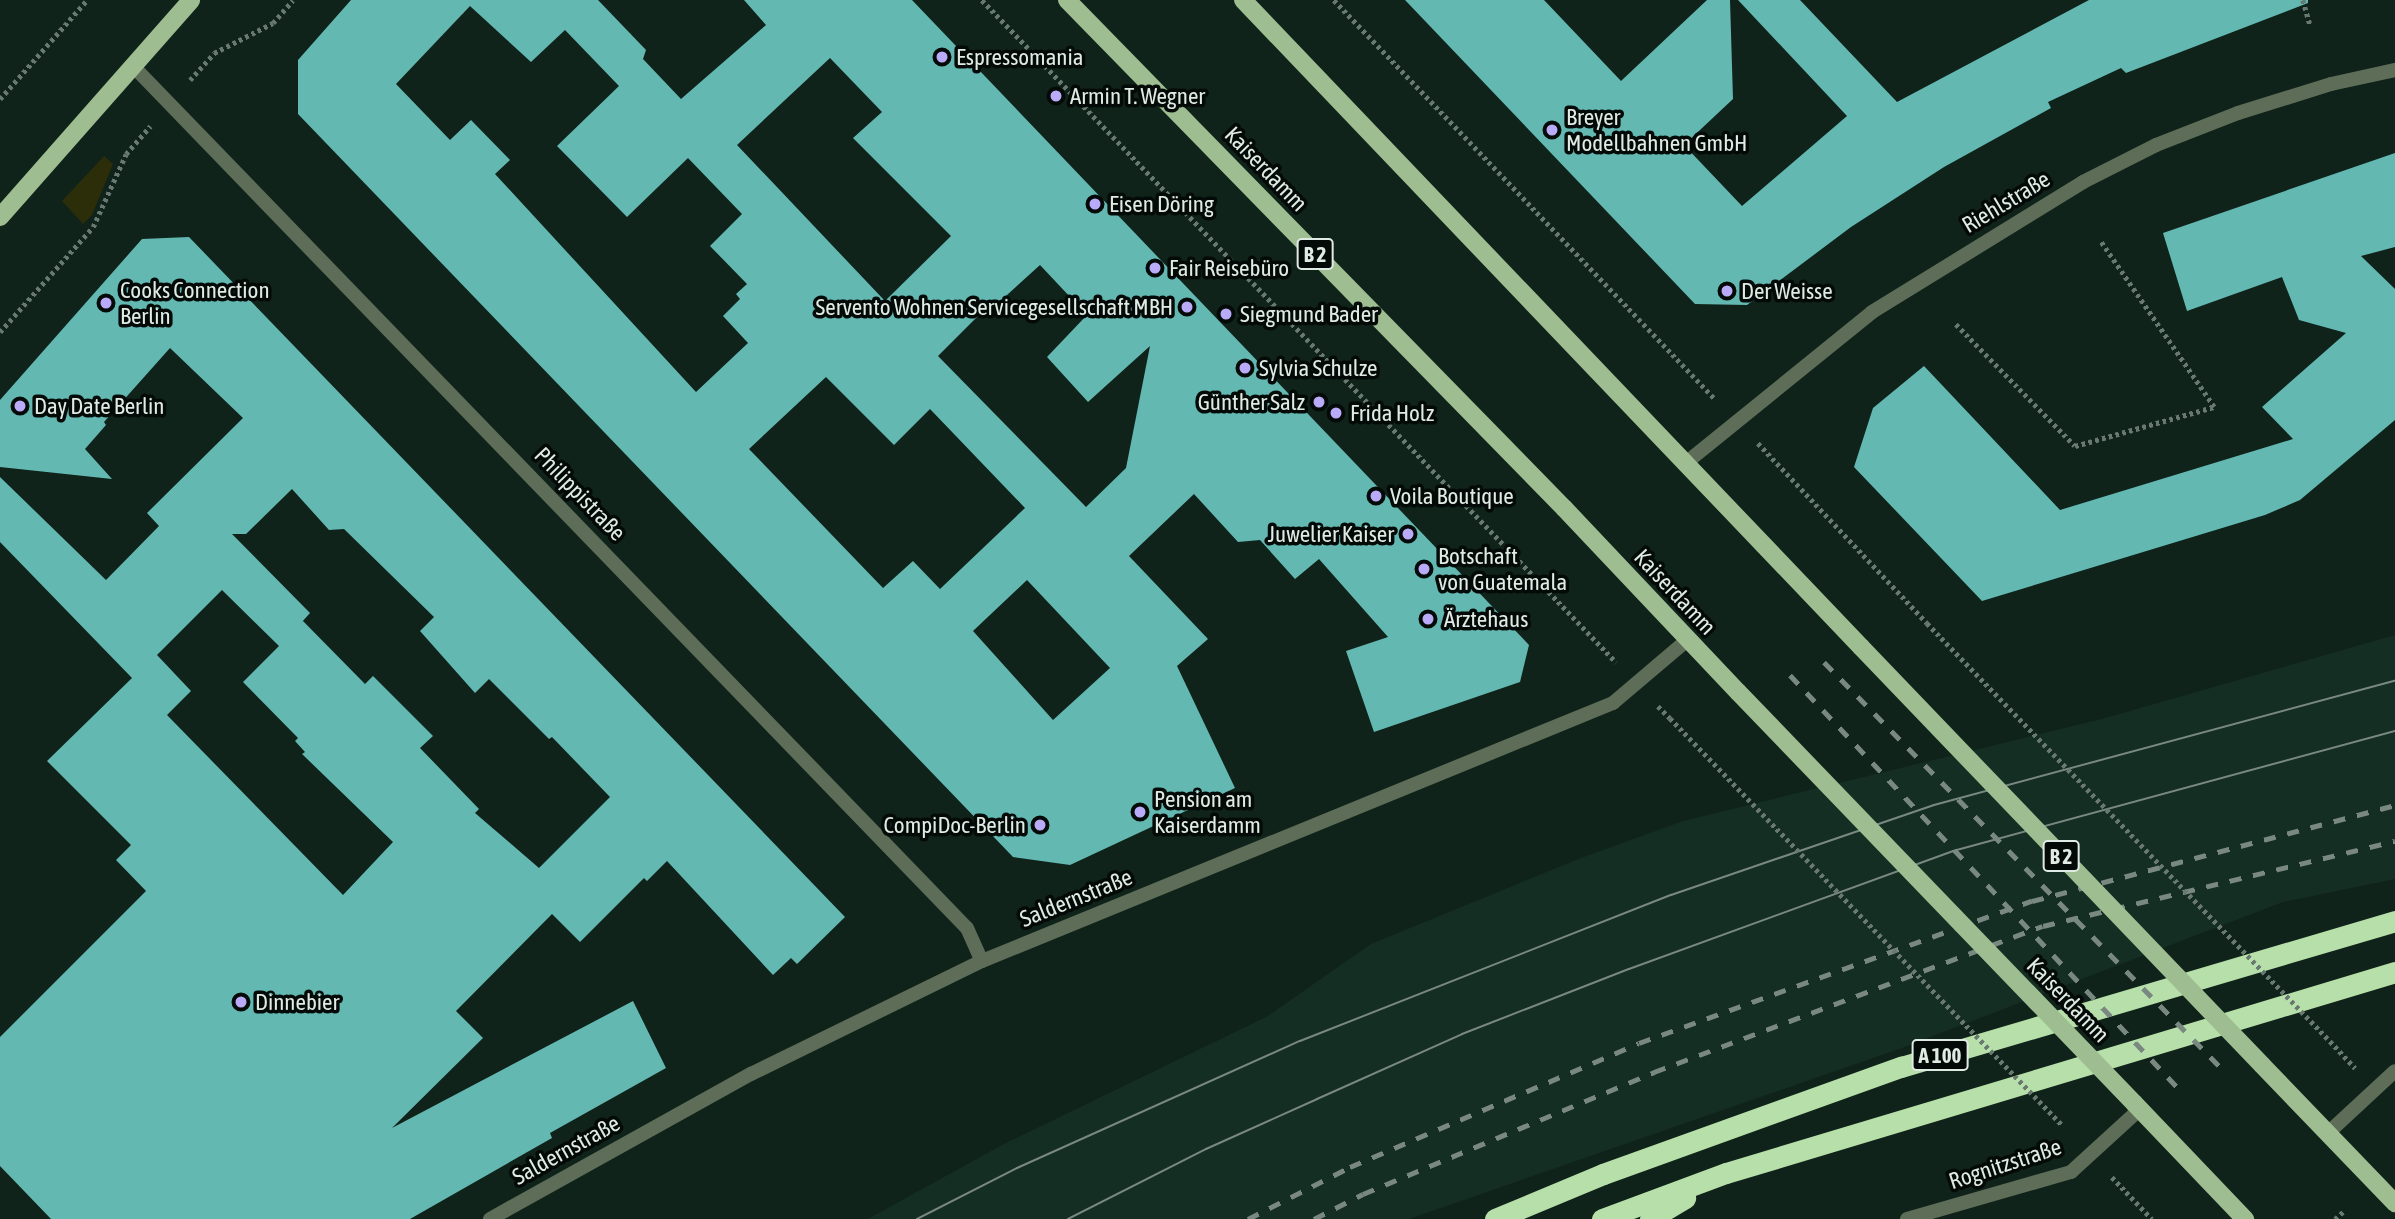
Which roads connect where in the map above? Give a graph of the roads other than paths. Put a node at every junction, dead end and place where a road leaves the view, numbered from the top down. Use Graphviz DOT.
graph roads {
  1 [pos="191,0"];
  2 [pos="1067,0"];
  3 [pos="1243,0"];
  4 [pos="133,66"];
  5 [pos="2395,69"];
  6 [pos="0,216"];
  7 [pos="1687,462"];
  8 [pos="1686,641"];
  9 [pos="2395,921"];
  10 [pos="982,961"];
  11 [pos="2395,972"];
  12 [pos="2395,1071"];
  13 [pos="2137,1106"];
  14 [pos="2328,1133"];
  15 [pos="1726,1173"];
  16 [pos="2395,1203"];
  17 [pos="490,1219"];
  18 [pos="1495,1219"];
  19 [pos="1602,1219"];
  20 [pos="1650,1219"];
  21 [pos="1907,1219"];
  22 [pos="2245,1219"];
  1 -- 4 [label="main road"];
  2 -- 8 [label="main road, Kaiserdamm / B 2"];
  3 -- 7 [label="main road, B 2"];
  4 -- 6 [label="main road"];
  4 -- 10 [label="street, Philippistraße"];
  5 -- 7 [label="street, Riehlstraße"];
  7 -- 14 [label="main road, B 2, bridge"];
  8 -- 10 [label="street, Saldernstraße"];
  8 -- 13 [label="main road, Kaiserdamm / B 2, bridge"];
  9 -- 18 [label="highway, A 100"];
  10 -- 17 [label="street, Saldernstraße"];
  11 -- 15 [label="highway, A 100"];
  12 -- 14 [label="street"];
  13 -- 21 [label="street, Rognitzstraße"];
  13 -- 22 [label="main road, Kaiserdamm / B 2"];
  14 -- 16 [label="main road, B 2"];
  15 -- 19 [label="highway, A 100"];
  15 -- 20 [label="highway"];
}
